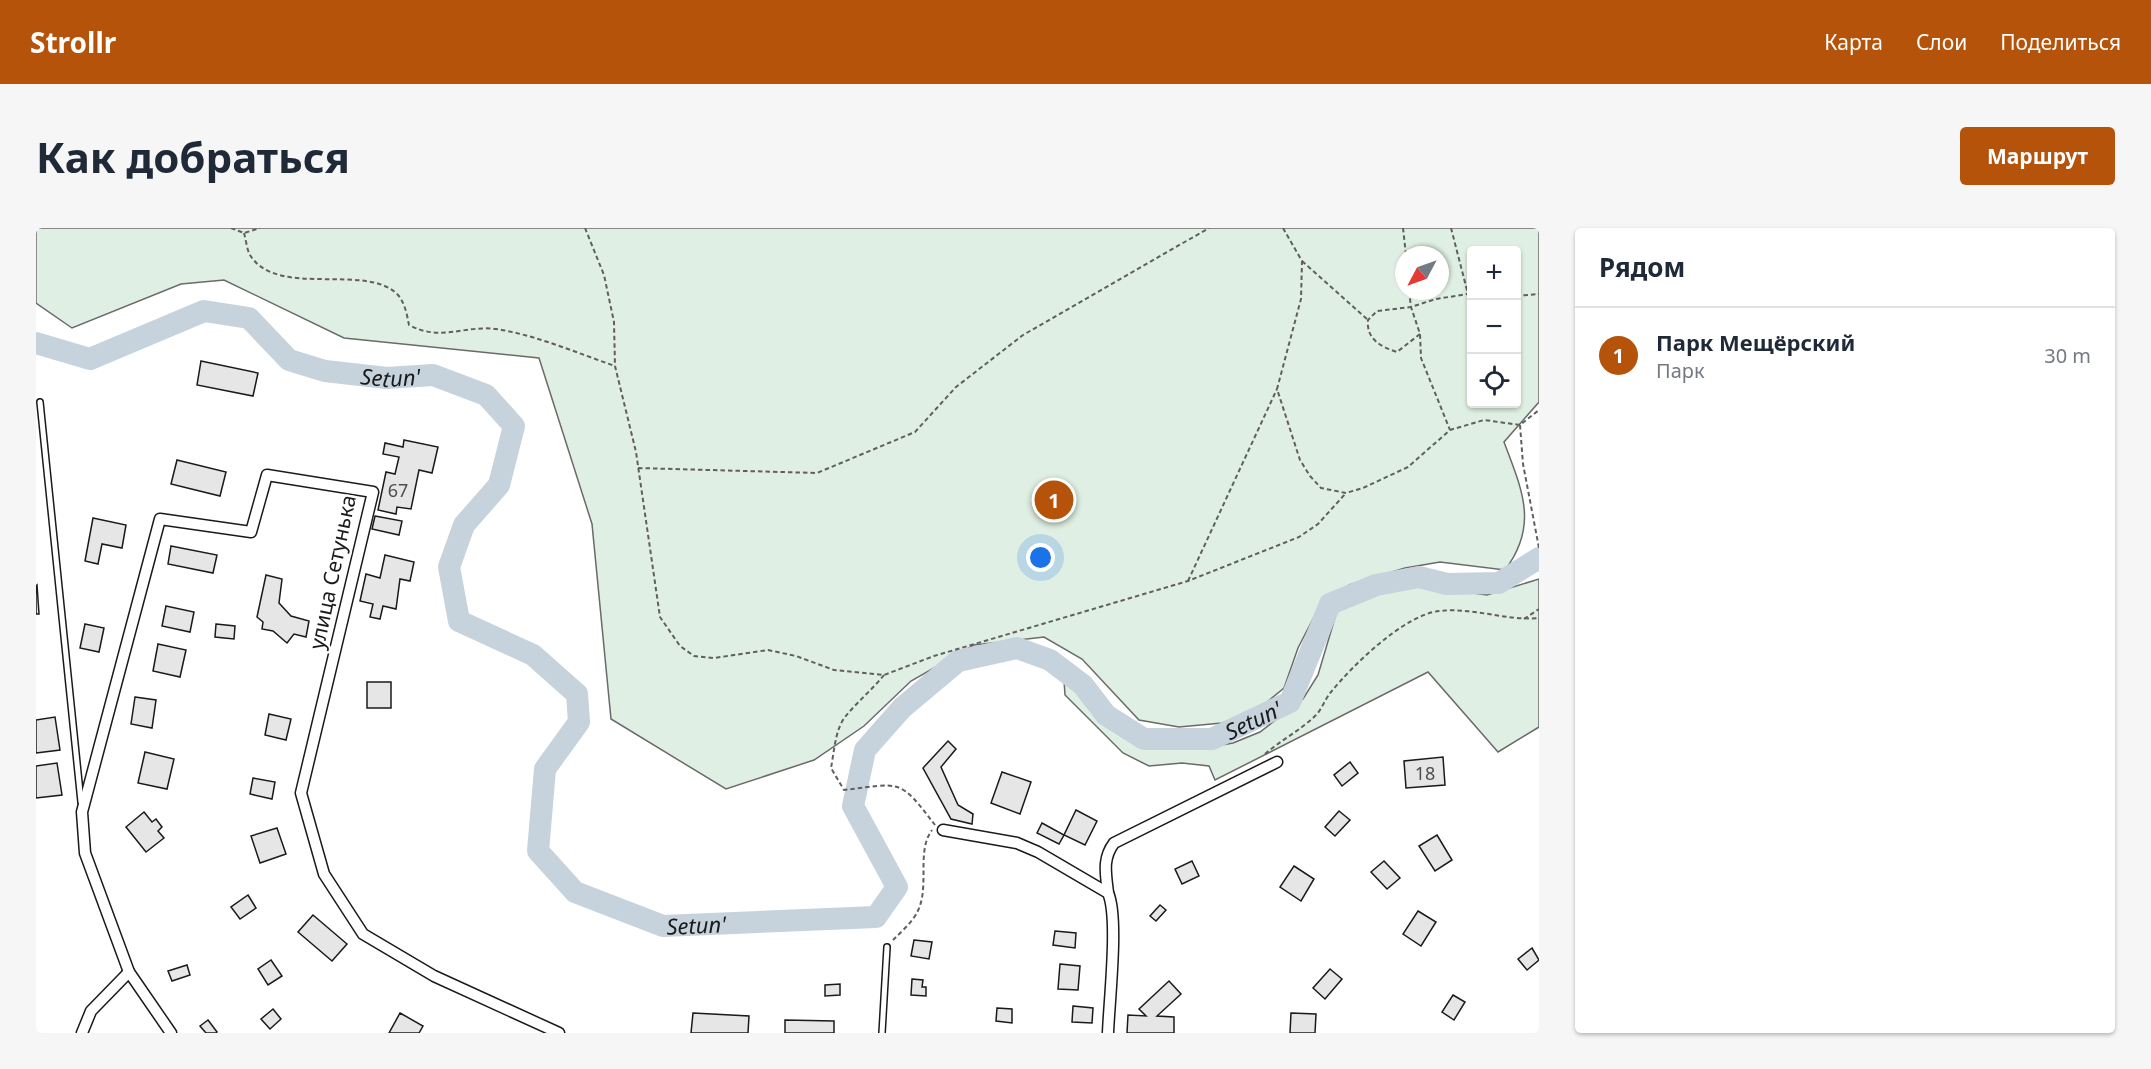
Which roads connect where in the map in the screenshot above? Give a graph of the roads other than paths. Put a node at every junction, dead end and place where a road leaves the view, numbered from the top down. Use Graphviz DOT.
graph roads {
  1 [pos="40,402"];
  2 [pos="1277,762"];
  3 [pos="82,812"];
  4 [pos="939,828"];
  5 [pos="1108,893"];
  6 [pos="887,947"];
  7 [pos="129,972"];
  8 [pos="82,1033"];
  9 [pos="171,1033"];
  10 [pos="559,1033"];
  11 [pos="882,1033"];
  12 [pos="1108,1033"];
  1 -- 3 [label="lane"];
  2 -- 5 [label="street"];
  3 -- 7 [label="street, улица Сетунька"];
  3 -- 10 [label="street, улица Сетунька"];
  4 -- 5 [label="street"];
  5 -- 12 [label="street"];
  6 -- 11 [label="lane"];
  7 -- 8 [label="street"];
  7 -- 9 [label="street, улица Сетунька"];
}
